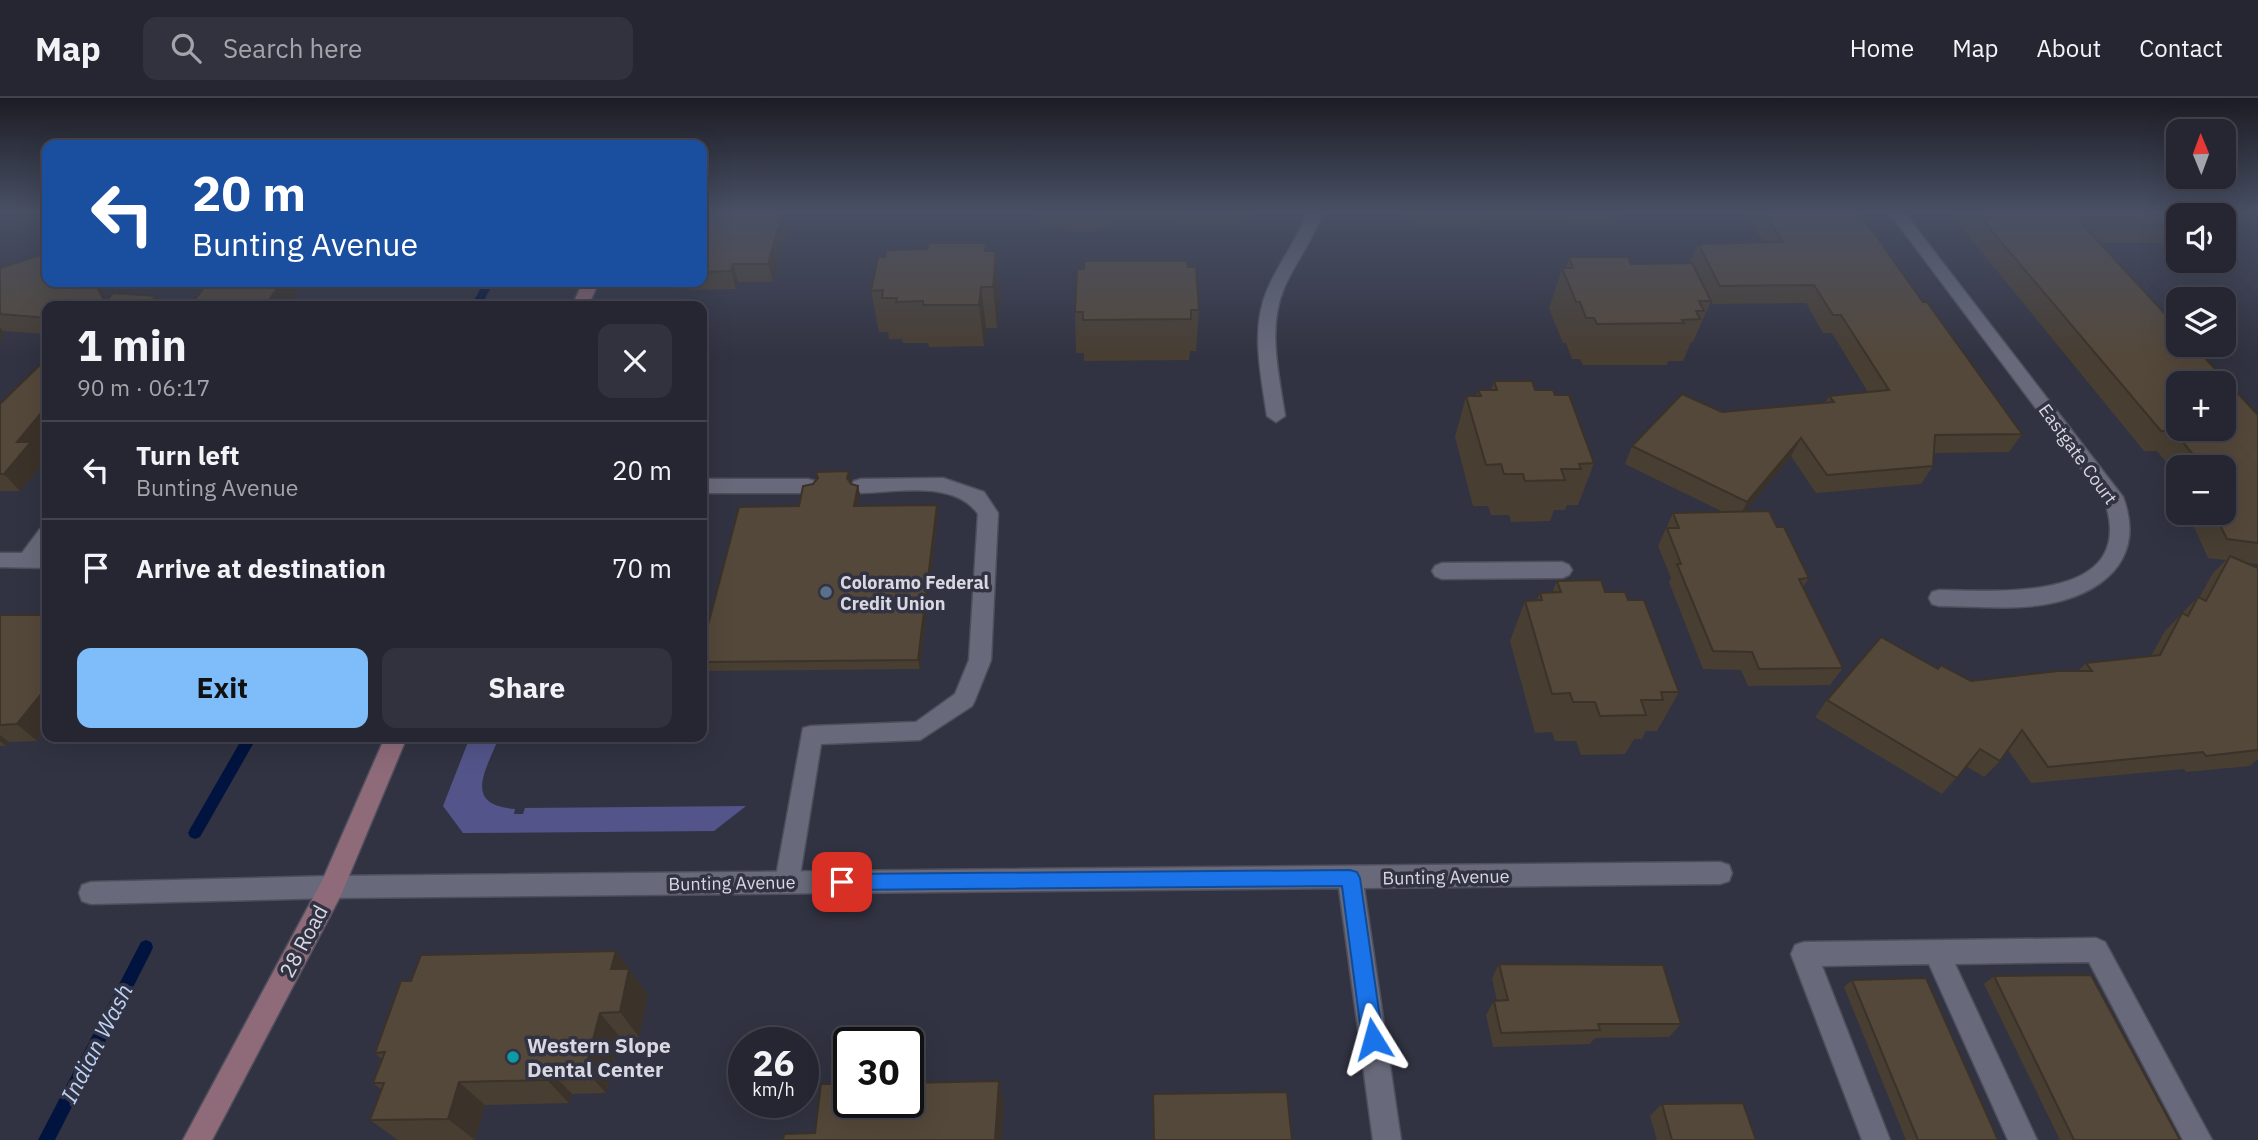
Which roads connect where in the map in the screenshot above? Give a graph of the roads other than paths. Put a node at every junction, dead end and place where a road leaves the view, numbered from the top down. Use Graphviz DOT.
graph roads {
  1 [pos="1292,260"];
  2 [pos="1932,260"];
  3 [pos="1276,416"];
  4 [pos="707,486"];
  5 [pos="808,486"];
  6 [pos="861,486"];
  7 [pos="0,561"];
  8 [pos="37,561"];
  9 [pos="1562,570"];
  10 [pos="1442,572"];
  11 [pos="1939,598"];
  12 [pos="394,742"];
  13 [pos="1720,873"];
  14 [pos="1350,878"];
  15 [pos="787,882"];
  16 [pos="332,887"];
  17 [pos="91,893"];
  18 [pos="1936,952"];
  19 [pos="197,1140"];
  20 [pos="1387,1140"];
  21 [pos="1876,1140"];
  22 [pos="2023,1140"];
  23 [pos="2198,1140"];
  1 -- 3 [label="street"];
  2 -- 11 [label="street, Eastgate Court"];
  4 -- 5 [label="street"];
  6 -- 15 [label="street"];
  7 -- 8 [label="street"];
  9 -- 10 [label="street"];
  12 -- 16 [label="main road, 28 Road"];
  13 -- 14 [label="street, Bunting Avenue"];
  14 -- 15 [label="street, Bunting Avenue"];
  14 -- 20 [label="street"];
  15 -- 16 [label="street, Bunting Avenue"];
  16 -- 17 [label="street, Bunting Avenue"];
  16 -- 19 [label="main road, 28 Road"];
  18 -- 21 [label="street"];
  18 -- 22 [label="street"];
  18 -- 23 [label="street"];
}
